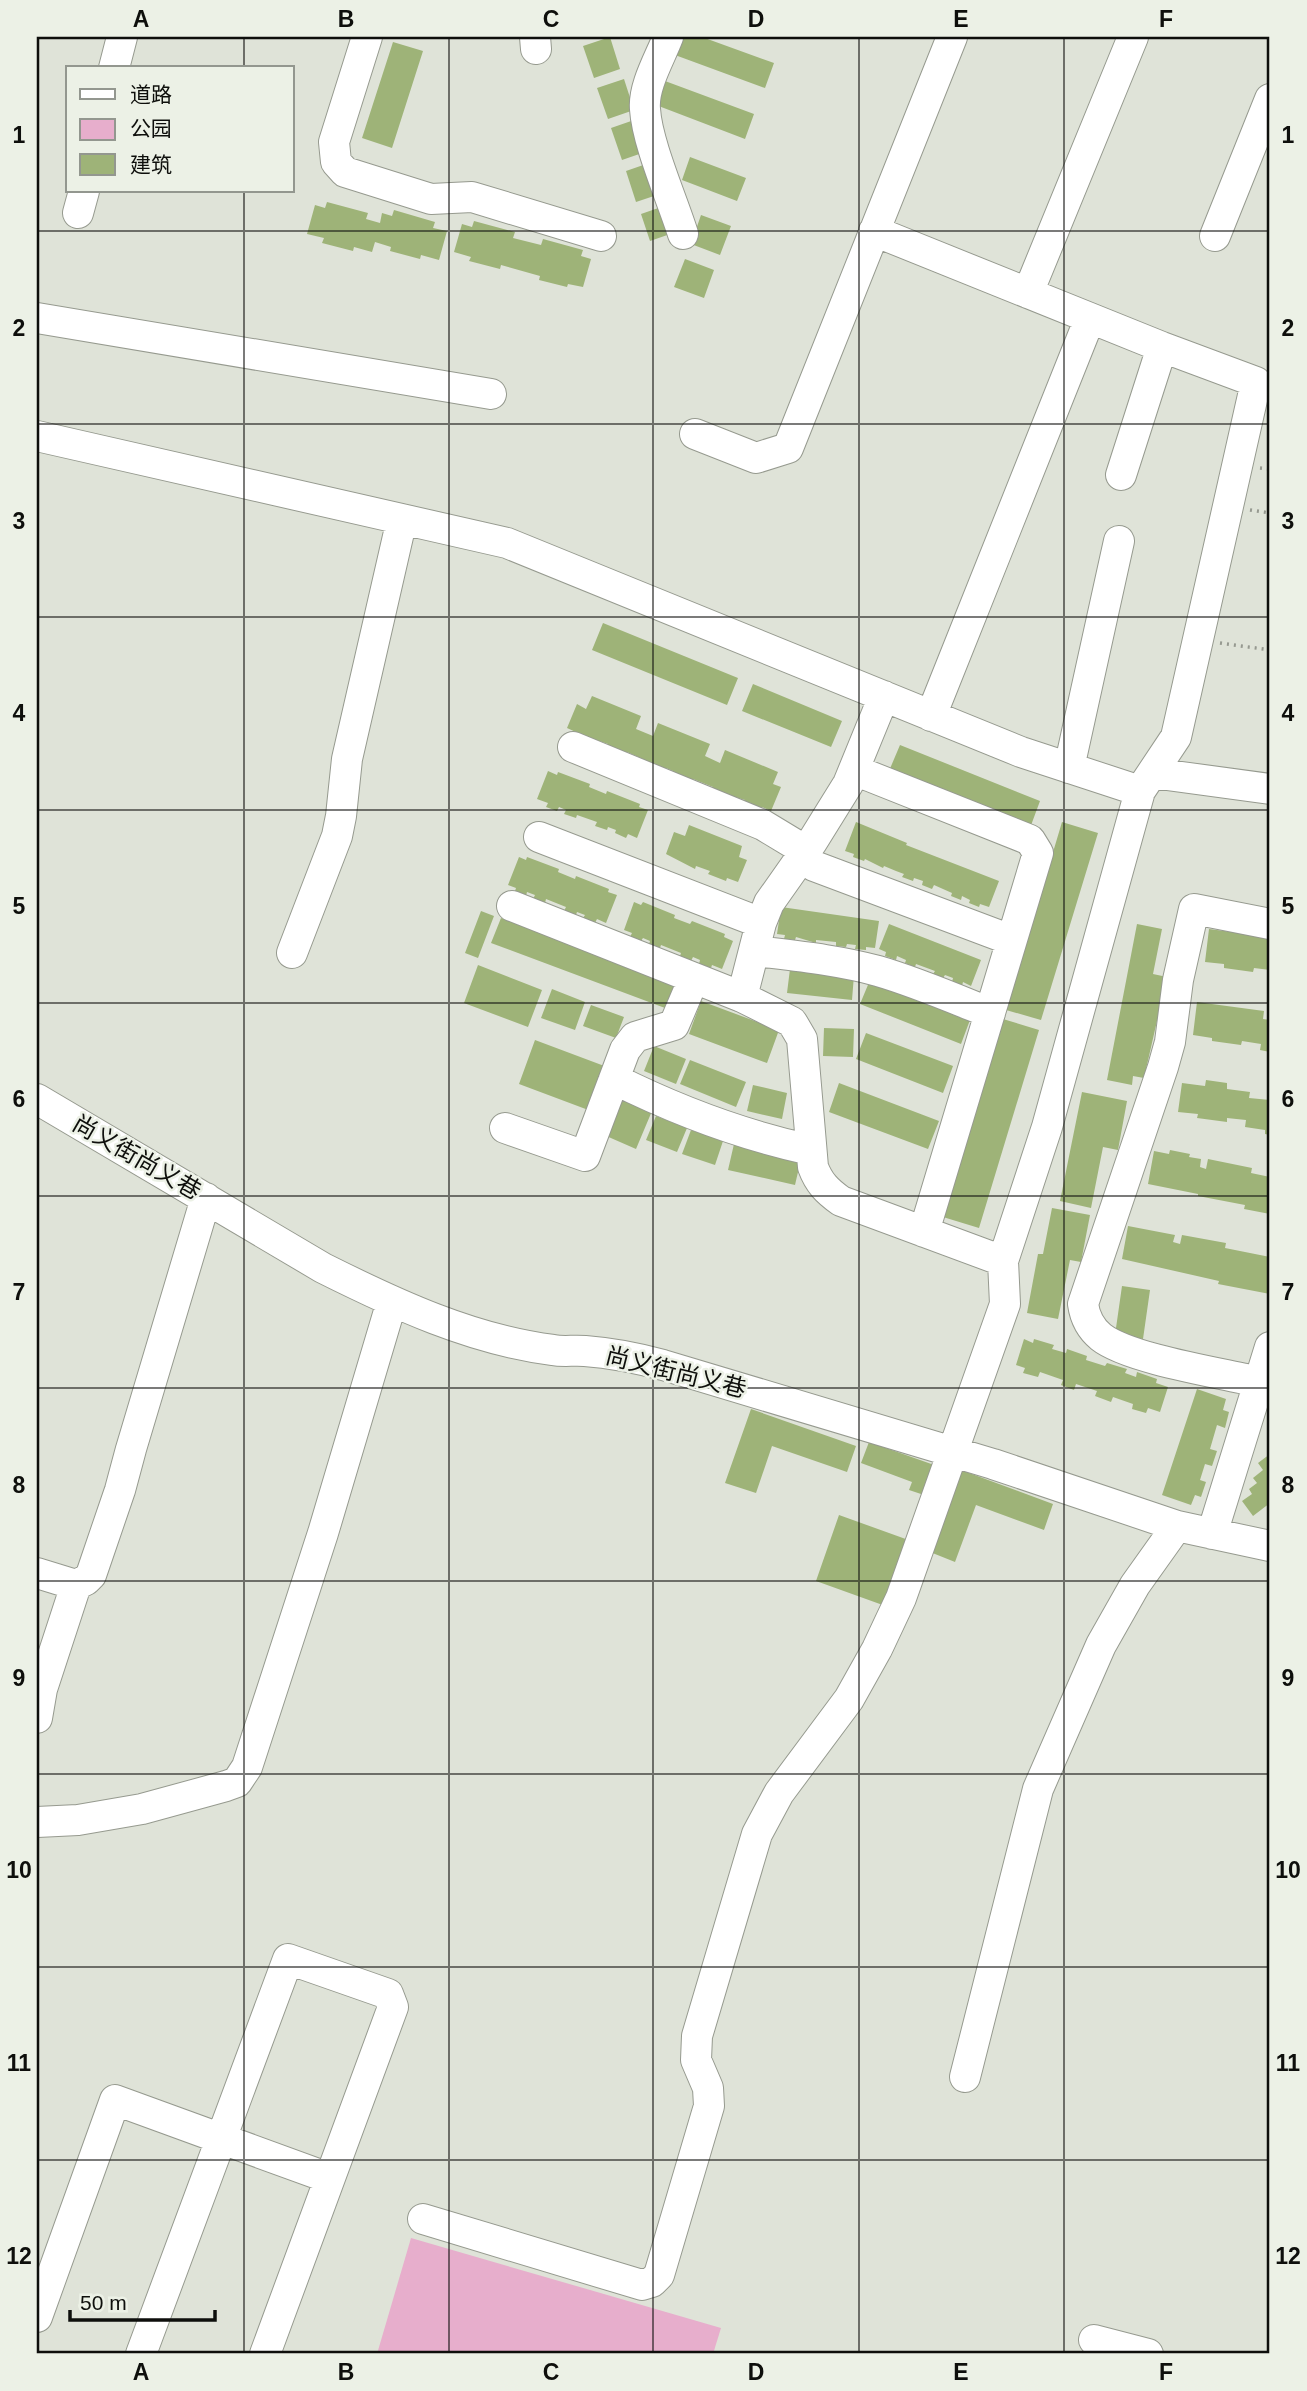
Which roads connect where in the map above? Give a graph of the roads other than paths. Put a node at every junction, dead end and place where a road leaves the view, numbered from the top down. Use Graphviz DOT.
graph roads {
  1 [pos="122,37"];
  2 [pos="368,37"];
  3 [pos="668,37"];
  4 [pos="952,37"];
  5 [pos="1133,37"];
  6 [pos="115,66"];
  7 [pos="1270,99"];
  8 [pos="874,231"];
  9 [pos="683,234"];
  10 [pos="601,236"];
  11 [pos="1215,236"];
  12 [pos="1028,293"];
  13 [pos="37,318"];
  14 [pos="1090,318"];
  15 [pos="1162,347"];
  16 [pos="491,394"];
  17 [pos="695,434"];
  18 [pos="37,436"];
  19 [pos="1121,475"];
  20 [pos="402,519"];
  21 [pos="1119,541"];
  22 [pos="884,696"];
  23 [pos="931,716"];
  24 [pos="573,747"];
  25 [pos="1069,768"];
  26 [pos="854,770"];
  27 [pos="1146,782"];
  28 [pos="1270,789"];
  29 [pos="539,837"];
  30 [pos="803,854"];
  31 [pos="512,906"];
  32 [pos="1270,924"];
  33 [pos="758,937"];
  34 [pos="1011,940"];
  35 [pos="292,953"];
  36 [pos="694,978"];
  37 [pos="742,997"];
  38 [pos="989,1013"];
  39 [pos="614,1079"];
  40 [pos="37,1099"];
  41 [pos="505,1128"];
  42 [pos="811,1150"];
  43 [pos="206,1198"];
  44 [pos="924,1232"];
  45 [pos="1003,1261"];
  46 [pos="392,1301"];
  47 [pos="1270,1347"];
  48 [pos="1259,1382"];
  49 [pos="954,1452"];
  50 [pos="1177,1526"];
  51 [pos="1212,1534"];
  52 [pos="1270,1546"];
  53 [pos="37,1573"];
  54 [pos="75,1585"];
  55 [pos="37,1718"];
  56 [pos="37,1822"];
  57 [pos="965,2077"];
  58 [pos="221,2138"];
  59 [pos="329,2178"];
  60 [pos="423,2220"];
  61 [pos="37,2317"];
  62 [pos="1094,2340"];
  63 [pos="141,2354"];
  64 [pos="265,2354"];
  65 [pos="1148,2354"];
  1 -- 6 [label="street"];
  2 -- 10 [label="street"];
  3 -- 9 [label="street"];
  4 -- 8 [label="street"];
  5 -- 12 [label="street"];
  7 -- 11 [label="street"];
  8 -- 12 [label="street"];
  8 -- 17 [label="street"];
  12 -- 14 [label="street"];
  13 -- 16 [label="street"];
  14 -- 15 [label="street"];
  14 -- 23 [label="street"];
  15 -- 19 [label="street"];
  15 -- 27 [label="street"];
  18 -- 20 [label="street"];
  20 -- 22 [label="street"];
  20 -- 35 [label="street"];
  21 -- 25 [label="street"];
  22 -- 23 [label="street"];
  22 -- 26 [label="street"];
  23 -- 25 [label="street"];
  24 -- 30 [label="street"];
  25 -- 27 [label="street"];
  26 -- 30 [label="street"];
  26 -- 34 [label="street"];
  27 -- 28 [label="street"];
  27 -- 45 [label="street"];
  29 -- 33 [label="street"];
  30 -- 33 [label="street"];
  30 -- 34 [label="street"];
  31 -- 36 [label="street"];
  32 -- 48 [label="street"];
  33 -- 37 [label="street"];
  33 -- 38 [label="street"];
  34 -- 38 [label="street"];
  36 -- 37 [label="street"];
  36 -- 39 [label="street"];
  37 -- 42 [label="street"];
  38 -- 44 [label="street"];
  39 -- 41 [label="street"];
  39 -- 42 [label="street"];
  40 -- 43 [label="street, 尚义街尚义巷"];
  42 -- 44 [label="street"];
  43 -- 46 [label="street, 尚义街尚义巷"];
  43 -- 54 [label="street"];
  44 -- 45 [label="street"];
  45 -- 49 [label="street"];
  46 -- 49 [label="street, 尚义街尚义巷"];
  46 -- 56 [label="street"];
  47 -- 48 [label="street"];
  48 -- 51 [label="street"];
  49 -- 50 [label="street, 尚义街尚义巷"];
  49 -- 60 [label="street"];
  50 -- 51 [label="street, 尚义街尚义巷"];
  50 -- 57 [label="street"];
  51 -- 52 [label="street, 尚义街尚义巷"];
  53 -- 54 [label="street"];
  54 -- 55 [label="street"];
  58 -- 59 [label="street"];
  58 -- 59 [label="street"];
  58 -- 61 [label="street"];
  58 -- 63 [label="street"];
  59 -- 64 [label="street"];
  62 -- 65 [label="street"];
}
